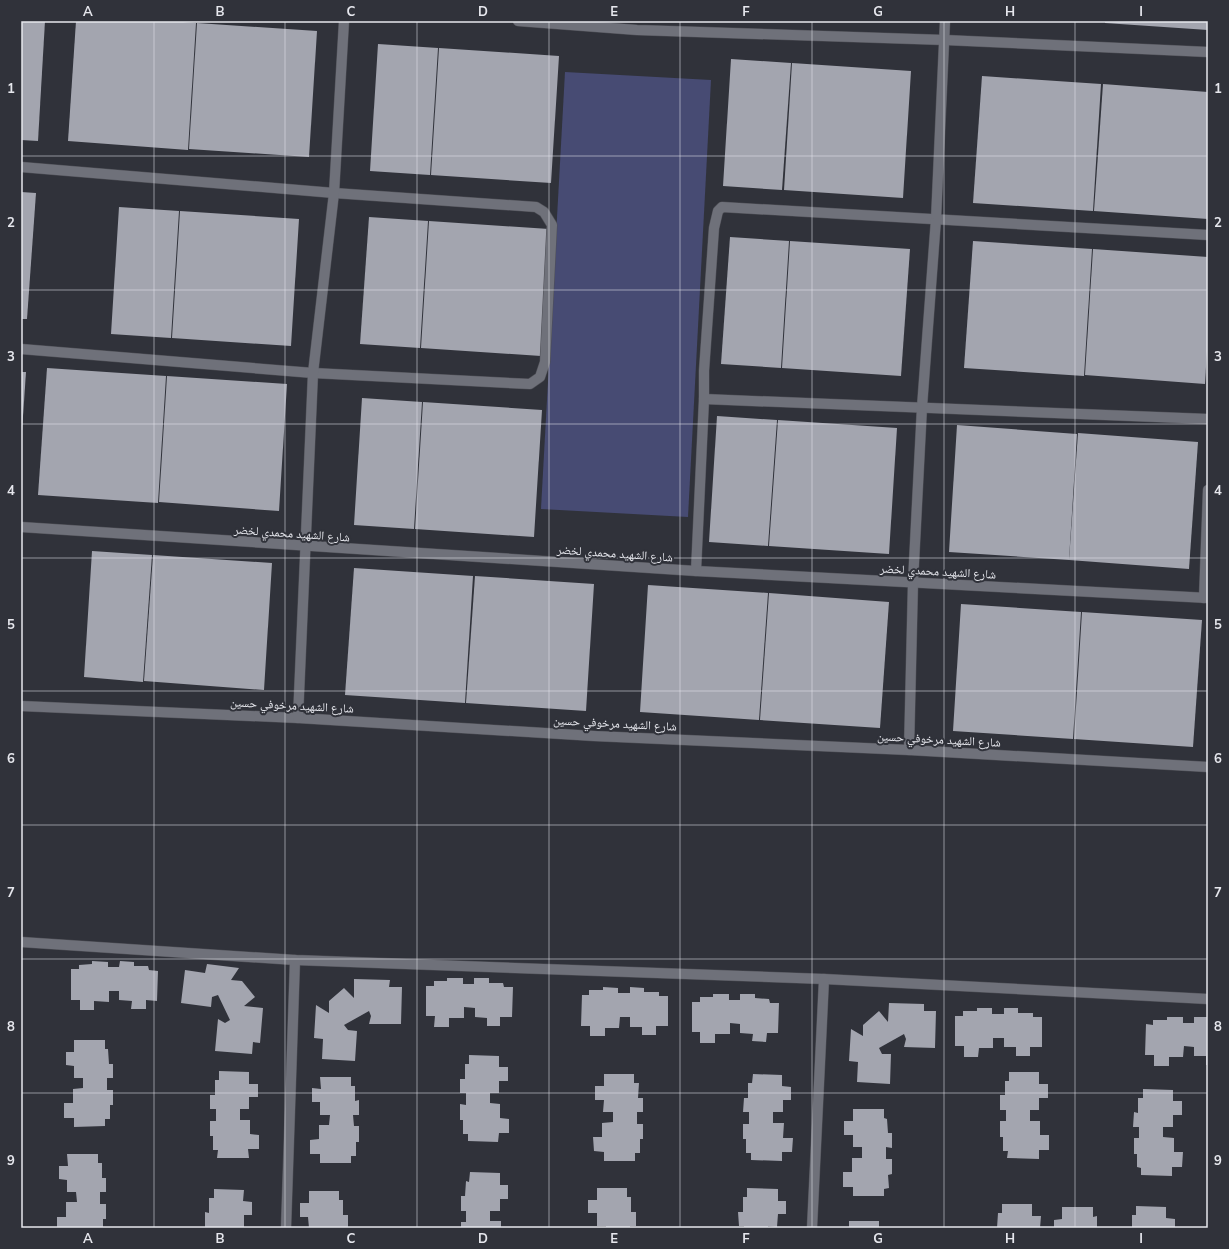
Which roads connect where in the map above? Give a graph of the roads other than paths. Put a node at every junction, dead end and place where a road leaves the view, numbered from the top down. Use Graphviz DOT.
graph roads {
  1 [pos="344,21"];
  2 [pos="518,21"];
  3 [pos="945,21"];
  4 [pos="638,25"];
  5 [pos="945,40"];
  6 [pos="1208,52"];
  7 [pos="21,168"];
  8 [pos="334,194"];
  9 [pos="936,219"];
  10 [pos="1208,235"];
  11 [pos="21,349"];
  12 [pos="313,374"];
  13 [pos="704,399"];
  14 [pos="922,407"];
  15 [pos="1208,419"];
  16 [pos="1208,490"];
  17 [pos="21,527"];
  18 [pos="307,547"];
  19 [pos="696,571"];
  20 [pos="913,582"];
  21 [pos="1206,598"];
  22 [pos="21,706"];
  23 [pos="298,718"];
  24 [pos="909,750"];
  25 [pos="1208,767"];
  26 [pos="21,942"];
  27 [pos="295,960"];
  28 [pos="824,979"];
  29 [pos="1208,999"];
  30 [pos="286,1228"];
  31 [pos="812,1228"];
  1 -- 8 [label="street"];
  2 -- 4 [label="street"];
  3 -- 5 [label="street"];
  4 -- 5 [label="street"];
  5 -- 6 [label="street"];
  5 -- 9 [label="street"];
  7 -- 8 [label="street"];
  8 -- 12 [label="street"];
  8 -- 12 [label="street"];
  9 -- 10 [label="street"];
  9 -- 13 [label="street"];
  9 -- 14 [label="street"];
  11 -- 12 [label="street"];
  12 -- 18 [label="street"];
  13 -- 14 [label="street"];
  13 -- 19 [label="street"];
  14 -- 15 [label="street"];
  14 -- 20 [label="street"];
  16 -- 21 [label="street"];
  17 -- 18 [label="street, شارع الشهيد محمدي لخضر"];
  18 -- 19 [label="street, شارع الشهيد محمدي لخضر"];
  18 -- 23 [label="street"];
  19 -- 20 [label="street, شارع الشهيد محمدي لخضر"];
  20 -- 21 [label="street, شارع الشهيد محمدي لخضر"];
  20 -- 24 [label="street"];
  22 -- 23 [label="street, شارع الشهيد مرخوفي حسين"];
  23 -- 24 [label="street, شارع الشهيد مرخوفي حسين"];
  24 -- 25 [label="street, شارع الشهيد مرخوفي حسين"];
  26 -- 27 [label="street"];
  27 -- 28 [label="street"];
  27 -- 30 [label="street"];
  28 -- 29 [label="street"];
  28 -- 31 [label="street"];
}
